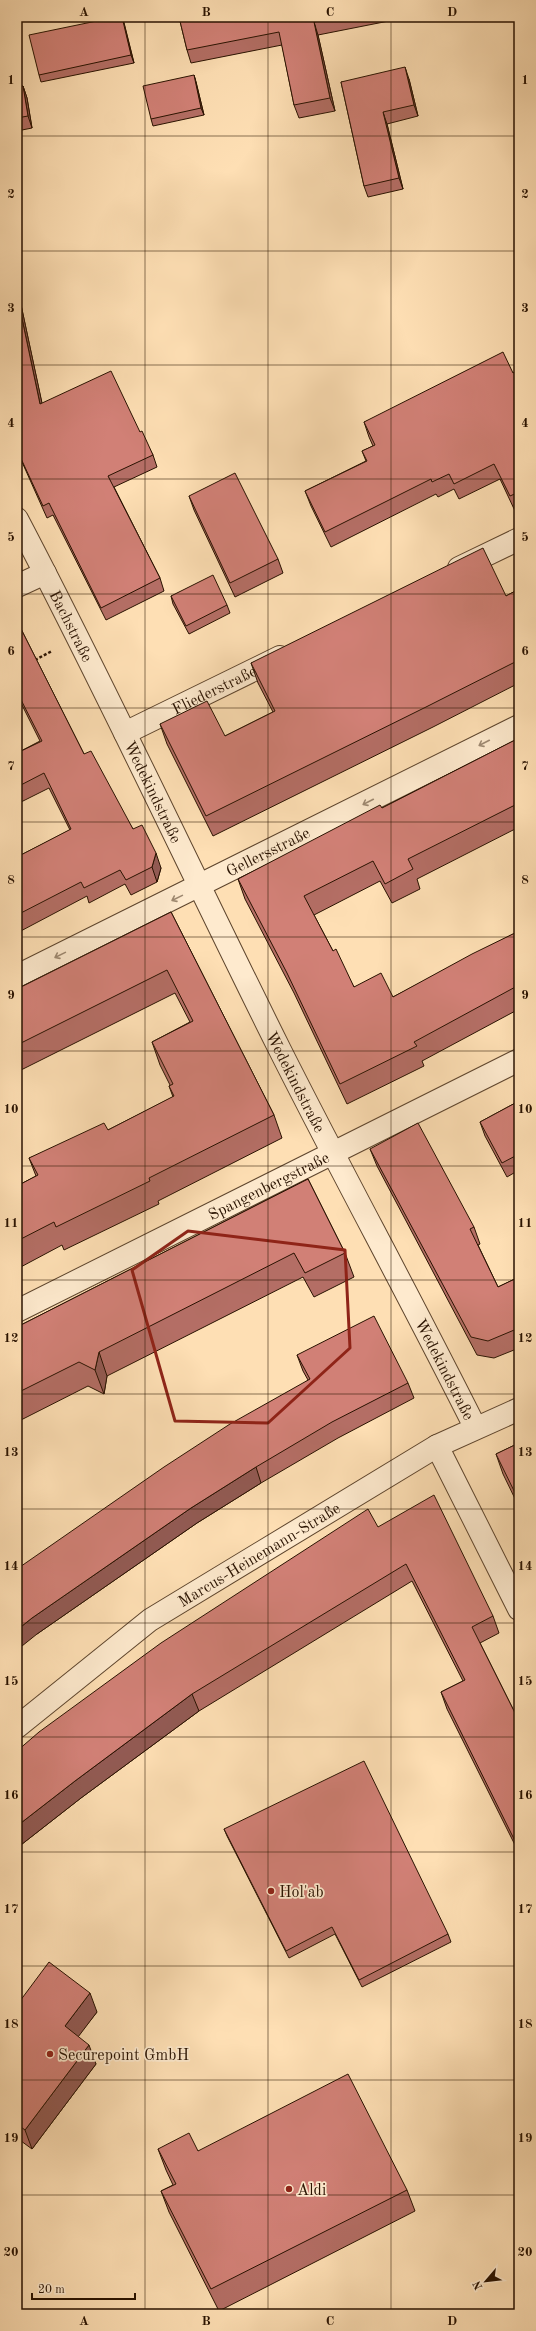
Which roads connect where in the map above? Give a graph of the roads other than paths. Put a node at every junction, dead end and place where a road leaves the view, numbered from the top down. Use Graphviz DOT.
graph roads {
  1 [pos="17,519"];
  2 [pos="519,539"];
  3 [pos="45,573"];
  4 [pos="441,577"];
  5 [pos="17,586"];
  6 [pos="300,646"];
  7 [pos="519,726"];
  8 [pos="125,733"];
  9 [pos="199,887"];
  10 [pos="17,976"];
  11 [pos="519,1060"];
  12 [pos="331,1152"];
  13 [pos="17,1311"];
  14 [pos="519,1409"];
  15 [pos="476,1427"];
  16 [pos="437,1446"];
  17 [pos="519,1609"];
  18 [pos="17,1727"];
  1 -- 3 [label="street, Bachstraße"];
  2 -- 4 [label="street"];
  3 -- 5 [label="street"];
  3 -- 8 [label="street, Bachstraße"];
  6 -- 8 [label="street, Fliederstraße"];
  7 -- 9 [label="street, Gellersstraße, one-way"];
  8 -- 9 [label="street, Wedekindstraße"];
  9 -- 10 [label="street, Gellersstraße, one-way"];
  9 -- 12 [label="street, Wedekindstraße"];
  11 -- 12 [label="street, Spangenbergstraße"];
  12 -- 13 [label="street, Spangenbergstraße"];
  12 -- 15 [label="street, Wedekindstraße"];
  14 -- 15 [label="street, Marcus-Heinemann-Straße"];
  15 -- 16 [label="street, Marcus-Heinemann-Straße"];
  16 -- 17 [label="street"];
  16 -- 18 [label="street, Marcus-Heinemann-Straße"];
}
